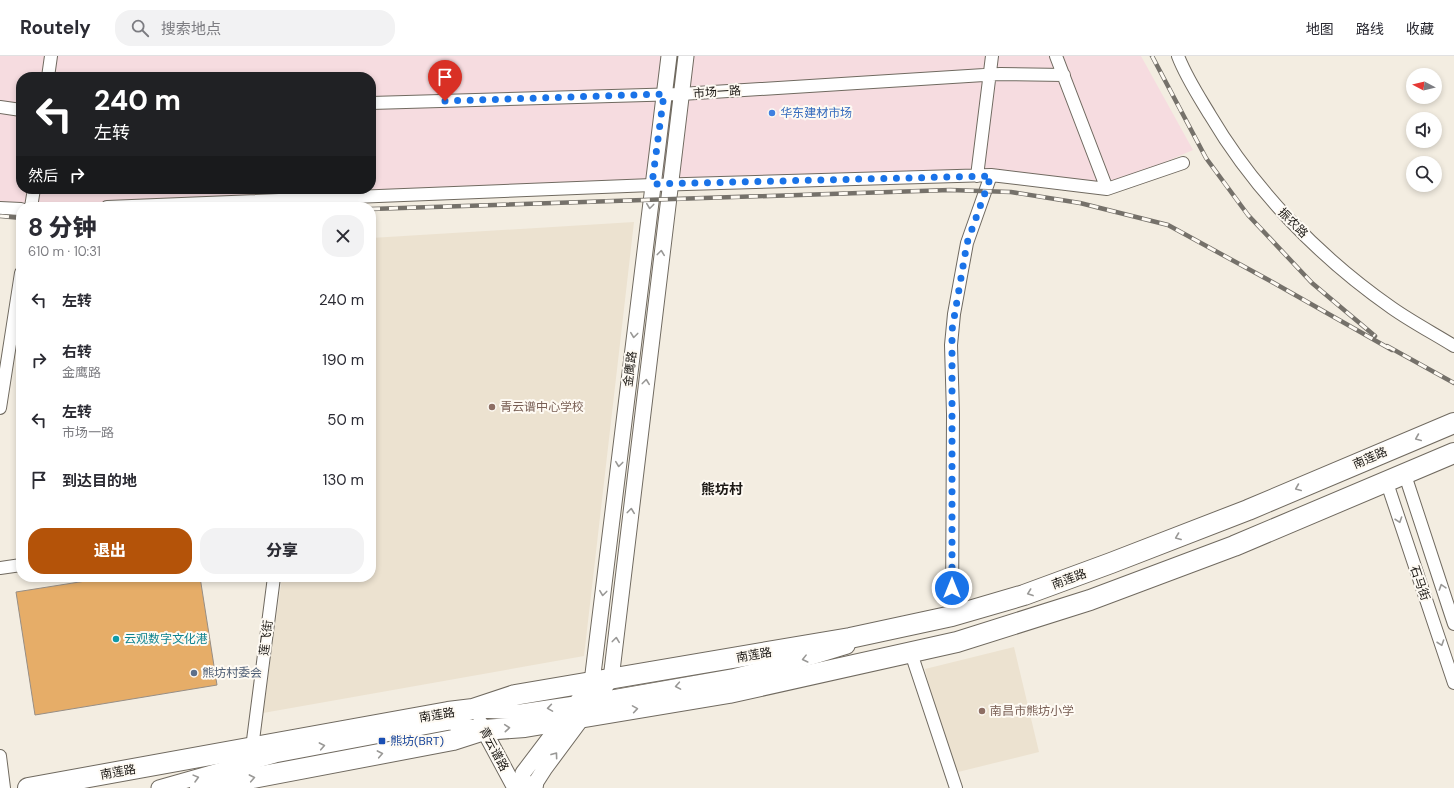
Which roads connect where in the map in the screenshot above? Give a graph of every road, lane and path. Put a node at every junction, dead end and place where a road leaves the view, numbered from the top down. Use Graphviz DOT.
graph roads {
  1 [pos="51,56"];
  2 [pos="669,56"];
  3 [pos="686,56"];
  4 [pos="992,56"];
  5 [pos="1056,56"];
  6 [pos="1178,56"];
  7 [pos="49,72"];
  8 [pos="989,75"];
  9 [pos="1064,75"];
  10 [pos="664,94"];
  11 [pos="681,94"];
  12 [pos="376,103"];
  13 [pos="0,107"];
  14 [pos="16,109"];
  15 [pos="1183,162"];
  16 [pos="977,176"];
  17 [pos="991,176"];
  18 [pos="652,184"];
  19 [pos="669,185"];
  20 [pos="1107,189"];
  21 [pos="225,202"];
  22 [pos="0,208"];
  23 [pos="16,209"];
  24 [pos="16,305"];
  25 [pos="1454,346"];
  26 [pos="0,408"];
  27 [pos="1454,423"];
  28 [pos="1454,453"];
  29 [pos="1405,475"];
  30 [pos="1387,483"];
  31 [pos="16,565"];
  32 [pos="0,568"];
  33 [pos="273,582"];
  34 [pos="952,616"];
  35 [pos="1454,624"];
  36 [pos="909,626"];
  37 [pos="911,652"];
  38 [pos="1454,683"];
  39 [pos="599,687"];
  40 [pos="473,710"];
  41 [pos="574,714"];
  42 [pos="484,730"];
  43 [pos="252,748"];
  44 [pos="0,756"];
  45 [pos="4,788"];
  46 [pos="28,788"];
  47 [pos="159,788"];
  48 [pos="200,788"];
  49 [pos="515,788"];
  50 [pos="523,788"];
  51 [pos="535,788"];
  52 [pos="956,788"];
  1 -- 7 [label="street"];
  2 -- 10 [label="street, 金鹰路"];
  3 -- 11 [label="street, 金鹰路"];
  4 -- 8 [label="street"];
  5 -- 9 [label="street"];
  6 -- 25 [label="street, 振农路"];
  8 -- 9 [label="street, 市场一路"];
  8 -- 11 [label="street, 市场一路"];
  8 -- 16 [label="street"];
  9 -- 20 [label="street"];
  10 -- 11 [label="street, 市场一路"];
  10 -- 12 [label="street, 市场一路"];
  10 -- 18 [label="street, 金鹰路"];
  11 -- 19 [label="street, 金鹰路"];
  13 -- 14 [label="street"];
  15 -- 20 [label="street"];
  16 -- 17 [label="street"];
  16 -- 19 [label="street"];
  17 -- 20 [label="street"];
  17 -- 34 [label="street"];
  18 -- 19 [label="street"];
  18 -- 21 [label="street"];
  18 -- 39 [label="street, 金鹰路, one-way"];
  39 -- 19 [label="street, 金鹰路, one-way"];
  22 -- 23 [label="street"];
  24 -- 26 [label="street"];
  27 -- 34 [label="highway, 南莲路, one-way"];
  28 -- 29 [label="highway"];
  29 -- 30 [label="highway"];
  35 -- 29 [label="street, 石马街, one-way"];
  30 -- 37 [label="highway"];
  30 -- 38 [label="street, 石马街, one-way"];
  31 -- 32 [label="street"];
  33 -- 43 [label="street, 莲飞街"];
  34 -- 36 [label="highway, 南莲路"];
  36 -- 39 [label="highway, 南莲路"];
  36 -- 39 [label="street, one-way"];
  41 -- 37 [label="highway, one-way"];
  37 -- 52 [label="street"];
  39 -- 40 [label="highway, 南莲路"];
  39 -- 41 [label="street"];
  41 -- 40 [label="street, one-way"];
  40 -- 42 [label="street, 青云谱路"];
  40 -- 43 [label="highway, 南莲路"];
  42 -- 41 [label="highway, one-way"];
  41 -- 50 [label="street"];
  51 -- 41 [label="street, one-way"];
  47 -- 42 [label="street, one-way"];
  48 -- 42 [label="highway, one-way"];
  42 -- 49 [label="street, 青云谱路"];
  43 -- 46 [label="highway, 南莲路"];
  44 -- 45 [label="street"];
}
